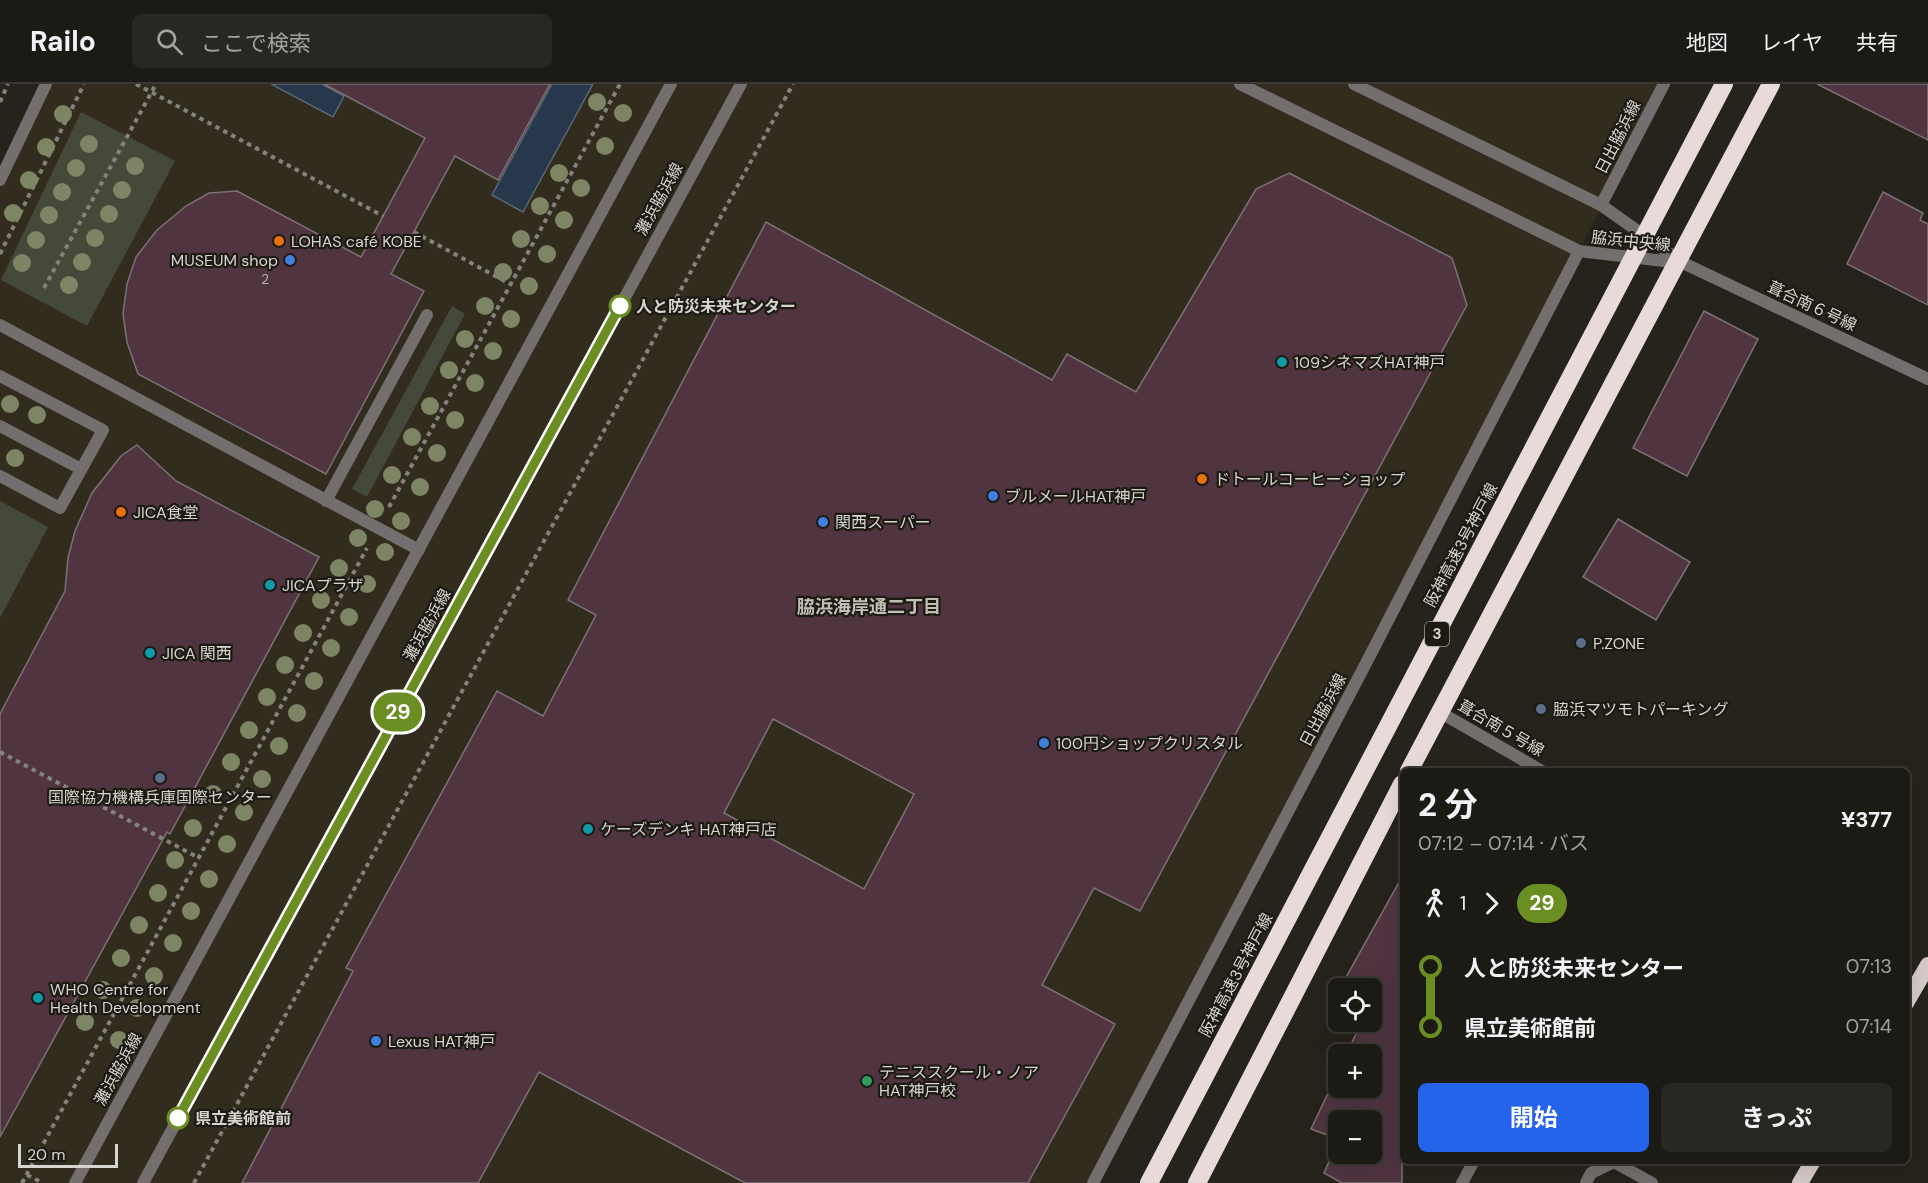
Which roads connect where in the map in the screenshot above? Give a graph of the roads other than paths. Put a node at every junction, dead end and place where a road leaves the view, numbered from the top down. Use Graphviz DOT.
graph roads {
  1 [pos="46,84"];
  2 [pos="671,84"];
  3 [pos="741,84"];
  4 [pos="1240,84"];
  5 [pos="1354,84"];
  6 [pos="1664,84"];
  7 [pos="1724,84"];
  8 [pos="1772,84"];
  9 [pos="0,180"];
  10 [pos="1601,205"];
  11 [pos="1579,251"];
  12 [pos="1683,263"];
  13 [pos="427,315"];
  14 [pos="0,325"];
  15 [pos="0,376"];
  16 [pos="1928,380"];
  17 [pos="0,426"];
  18 [pos="81,469"];
  19 [pos="0,476"];
  20 [pos="326,501"];
  21 [pos="419,550"];
  22 [pos="1443,714"];
  23 [pos="1413,768"];
  24 [pos="1413,768"];
  25 [pos="1537,768"];
  26 [pos="1400,788"];
  27 [pos="1400,796"];
  28 [pos="1928,965"];
  29 [pos="1912,981"];
  30 [pos="1472,1164"];
  31 [pos="1610,1164"];
  32 [pos="1618,1164"];
  33 [pos="1811,1164"];
  34 [pos="75,1183"];
  35 [pos="142,1183"];
  36 [pos="1093,1183"];
  37 [pos="1149,1183"];
  38 [pos="1199,1183"];
  39 [pos="1462,1183"];
  40 [pos="1586,1183"];
  41 [pos="1652,1183"];
  42 [pos="1800,1183"];
  1 -- 9 [label="street"];
  2 -- 21 [label="street, 灘浜脇浜線"];
  3 -- 35 [label="street, 灘浜脇浜線"];
  4 -- 11 [label="street, 脇浜中央線"];
  5 -- 10 [label="street, 脇浜中央線"];
  6 -- 10 [label="street, 日出脇浜線"];
  7 -- 37 [label="highway, 阪神高速3号神戸線 / 3, bridge"];
  8 -- 12 [label="street"];
  8 -- 23 [label="highway, 3, bridge"];
  10 -- 12 [label="street, 脇浜中央線"];
  11 -- 12 [label="street, 脇浜中央線"];
  11 -- 36 [label="street, 日出脇浜線"];
  12 -- 16 [label="street, 葺合南６号線"];
  12 -- 22 [label="street"];
  13 -- 20 [label="street"];
  14 -- 20 [label="street"];
  15 -- 18 [label="street"];
  17 -- 18 [label="street"];
  18 -- 19 [label="street"];
  20 -- 21 [label="street"];
  21 -- 34 [label="street, 灘浜脇浜線"];
  22 -- 24 [label="street"];
  22 -- 25 [label="street, 葺合南５号線"];
  26 -- 38 [label="highway"];
  27 -- 38 [label="street"];
  28 -- 29 [label="highway"];
  30 -- 39 [label="street"];
  31 -- 40 [label="street"];
  32 -- 41 [label="street"];
  33 -- 42 [label="highway"];
}
